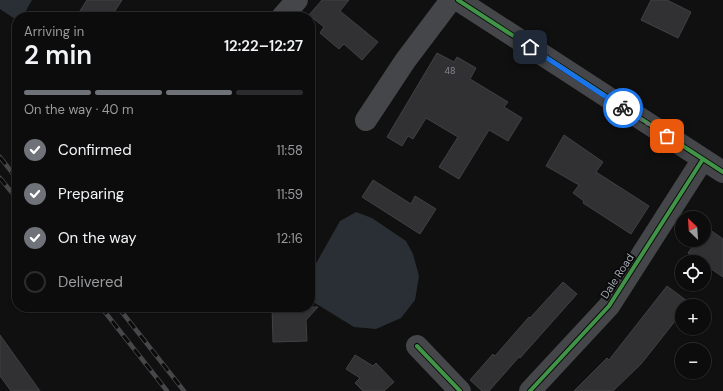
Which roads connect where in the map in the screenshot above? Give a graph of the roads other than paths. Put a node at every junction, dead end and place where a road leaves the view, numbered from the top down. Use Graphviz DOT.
graph roads {
  1 [pos="297,0"];
  2 [pos="451,0"];
  3 [pos="458,0"];
  4 [pos="286,12"];
  5 [pos="366,120"];
  6 [pos="703,158"];
  7 [pos="723,172"];
  8 [pos="417,346"];
  9 [pos="460,391"];
  10 [pos="530,391"];
  1 -- 4 [label="street"];
  2 -- 5 [label="street"];
  3 -- 6 [label="street"];
  6 -- 7 [label="street"];
  6 -- 10 [label="street, Dale Road"];
  8 -- 9 [label="street"];
}
